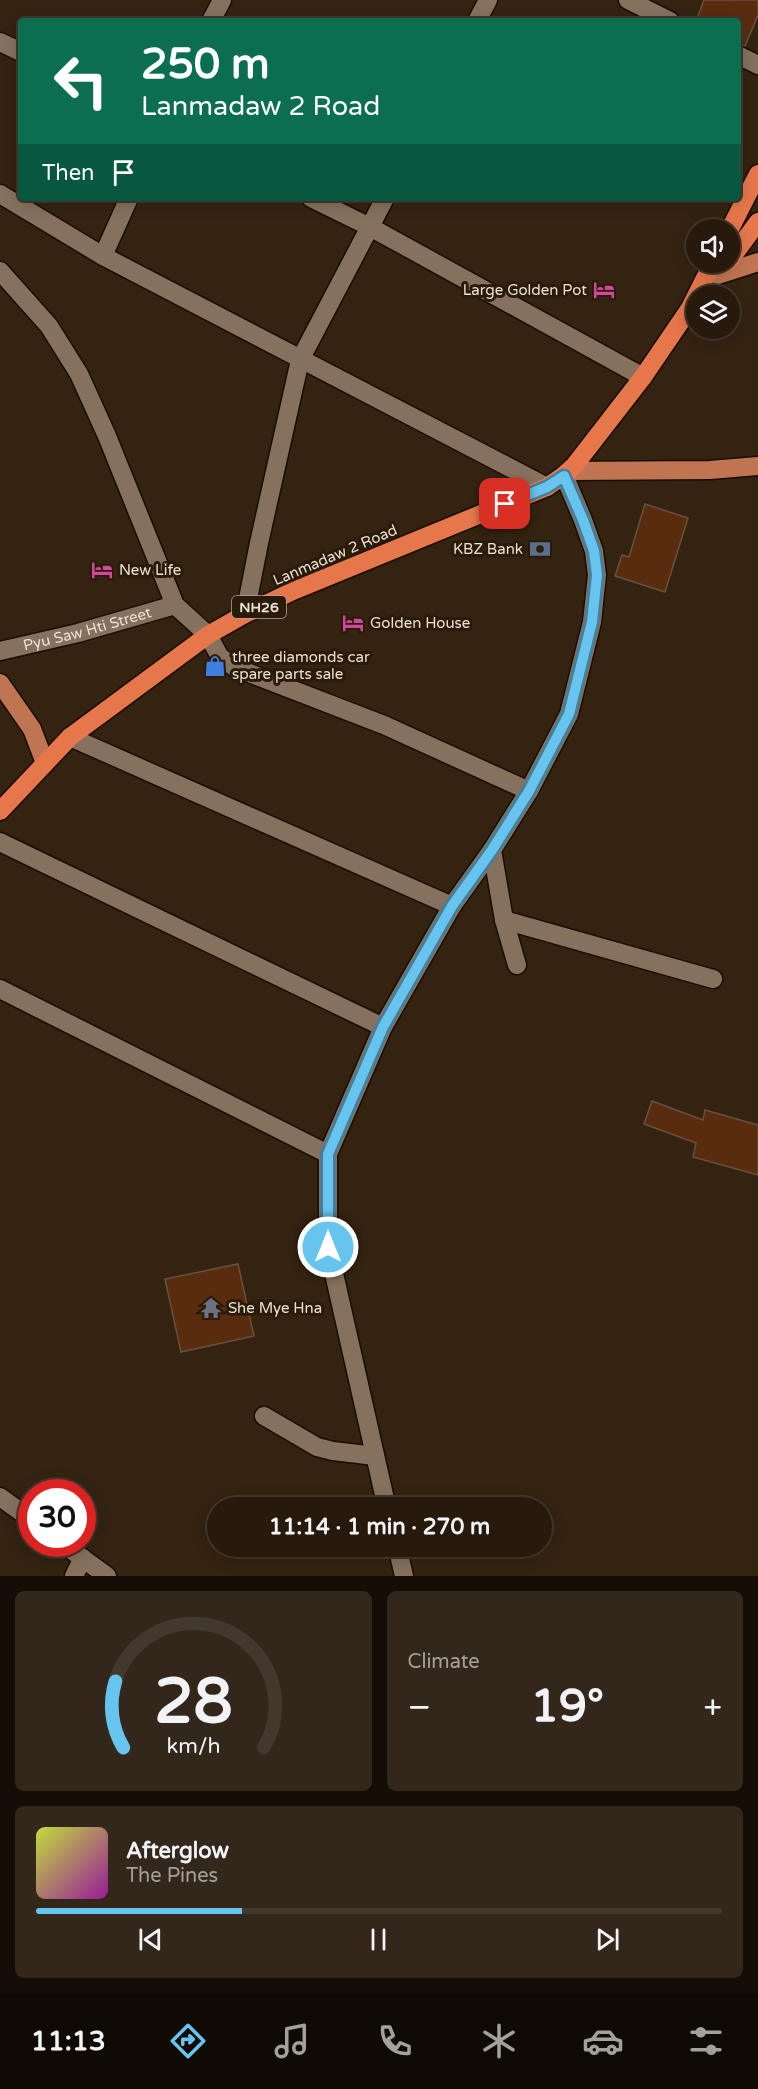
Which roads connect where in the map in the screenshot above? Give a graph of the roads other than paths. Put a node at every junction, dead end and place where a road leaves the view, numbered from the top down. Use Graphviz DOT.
graph roads {
  1 [pos="222,0"];
  2 [pos="488,0"];
  3 [pos="628,0"];
  4 [pos="213,18"];
  5 [pos="479,18"];
  6 [pos="664,18"];
  7 [pos="0,42"];
  8 [pos="18,51"];
  9 [pos="741,56"];
  10 [pos="758,65"];
  11 [pos="758,174"];
  12 [pos="0,194"];
  13 [pos="128,201"];
  14 [pos="317,201"];
  15 [pos="383,201"];
  16 [pos="735,219"];
  17 [pos="758,222"];
  18 [pos="370,227"];
  19 [pos="740,244"];
  20 [pos="103,256"];
  21 [pos="758,262"];
  22 [pos="740,264"];
  23 [pos="0,271"];
  24 [pos="686,314"];
  25 [pos="300,360"];
  26 [pos="643,377"];
  27 [pos="758,466"];
  28 [pos="567,473"];
  29 [pos="547,487"];
  30 [pos="175,605"];
  31 [pos="245,614"];
  32 [pos="208,635"];
  33 [pos="0,651"];
  34 [pos="0,682"];
  35 [pos="70,736"];
  36 [pos="45,763"];
  37 [pos="529,791"];
  38 [pos="0,811"];
  39 [pos="0,842"];
  40 [pos="492,850"];
  41 [pos="452,906"];
  42 [pos="504,920"];
  43 [pos="517,965"];
  44 [pos="713,979"];
  45 [pos="0,989"];
  46 [pos="383,1027"];
  47 [pos="328,1154"];
  48 [pos="264,1416"];
  49 [pos="375,1456"];
  50 [pos="0,1497"];
  51 [pos="384,1497"];
  52 [pos="18,1510"];
  53 [pos="400,1557"];
  54 [pos="83,1558"];
  55 [pos="74,1576"];
  56 [pos="107,1576"];
  57 [pos="404,1576"];
  1 -- 4 [label="street"];
  2 -- 5 [label="street"];
  3 -- 6 [label="street"];
  7 -- 8 [label="street"];
  9 -- 10 [label="street"];
  11 -- 16 [label="highway"];
  12 -- 20 [label="street"];
  13 -- 20 [label="street"];
  14 -- 18 [label="street"];
  15 -- 18 [label="street"];
  17 -- 19 [label="highway, NH26"];
  18 -- 25 [label="street"];
  18 -- 26 [label="street"];
  20 -- 25 [label="street"];
  21 -- 22 [label="main road"];
  23 -- 30 [label="street"];
  24 -- 26 [label="highway, NH26"];
  25 -- 29 [label="street"];
  25 -- 31 [label="street"];
  26 -- 28 [label="highway, NH26"];
  27 -- 28 [label="main road"];
  28 -- 29 [label="highway, Lanmadaw 2 Road / NH26"];
  28 -- 37 [label="street"];
  29 -- 31 [label="highway, Lanmadaw 2 Road / NH26"];
  30 -- 32 [label="street"];
  30 -- 33 [label="street, Pyu Saw Hti Street"];
  31 -- 32 [label="highway, Lanmadaw 2 Road / NH26"];
  32 -- 35 [label="highway, Lanmadaw 2 Road / NH26"];
  32 -- 37 [label="street"];
  34 -- 36 [label="main road"];
  35 -- 36 [label="highway, Lanmadaw 2 Road / NH26"];
  35 -- 41 [label="street"];
  36 -- 38 [label="highway, Lanmadaw 2 Road / NH26"];
  37 -- 40 [label="street"];
  39 -- 46 [label="street"];
  40 -- 41 [label="street"];
  40 -- 42 [label="street"];
  41 -- 46 [label="street"];
  42 -- 43 [label="street"];
  42 -- 44 [label="street"];
  45 -- 47 [label="street"];
  46 -- 47 [label="street"];
  47 -- 49 [label="street"];
  48 -- 49 [label="street"];
  49 -- 51 [label="street"];
  50 -- 52 [label="street"];
  53 -- 57 [label="street"];
  54 -- 55 [label="street"];
  54 -- 56 [label="street"];
}
